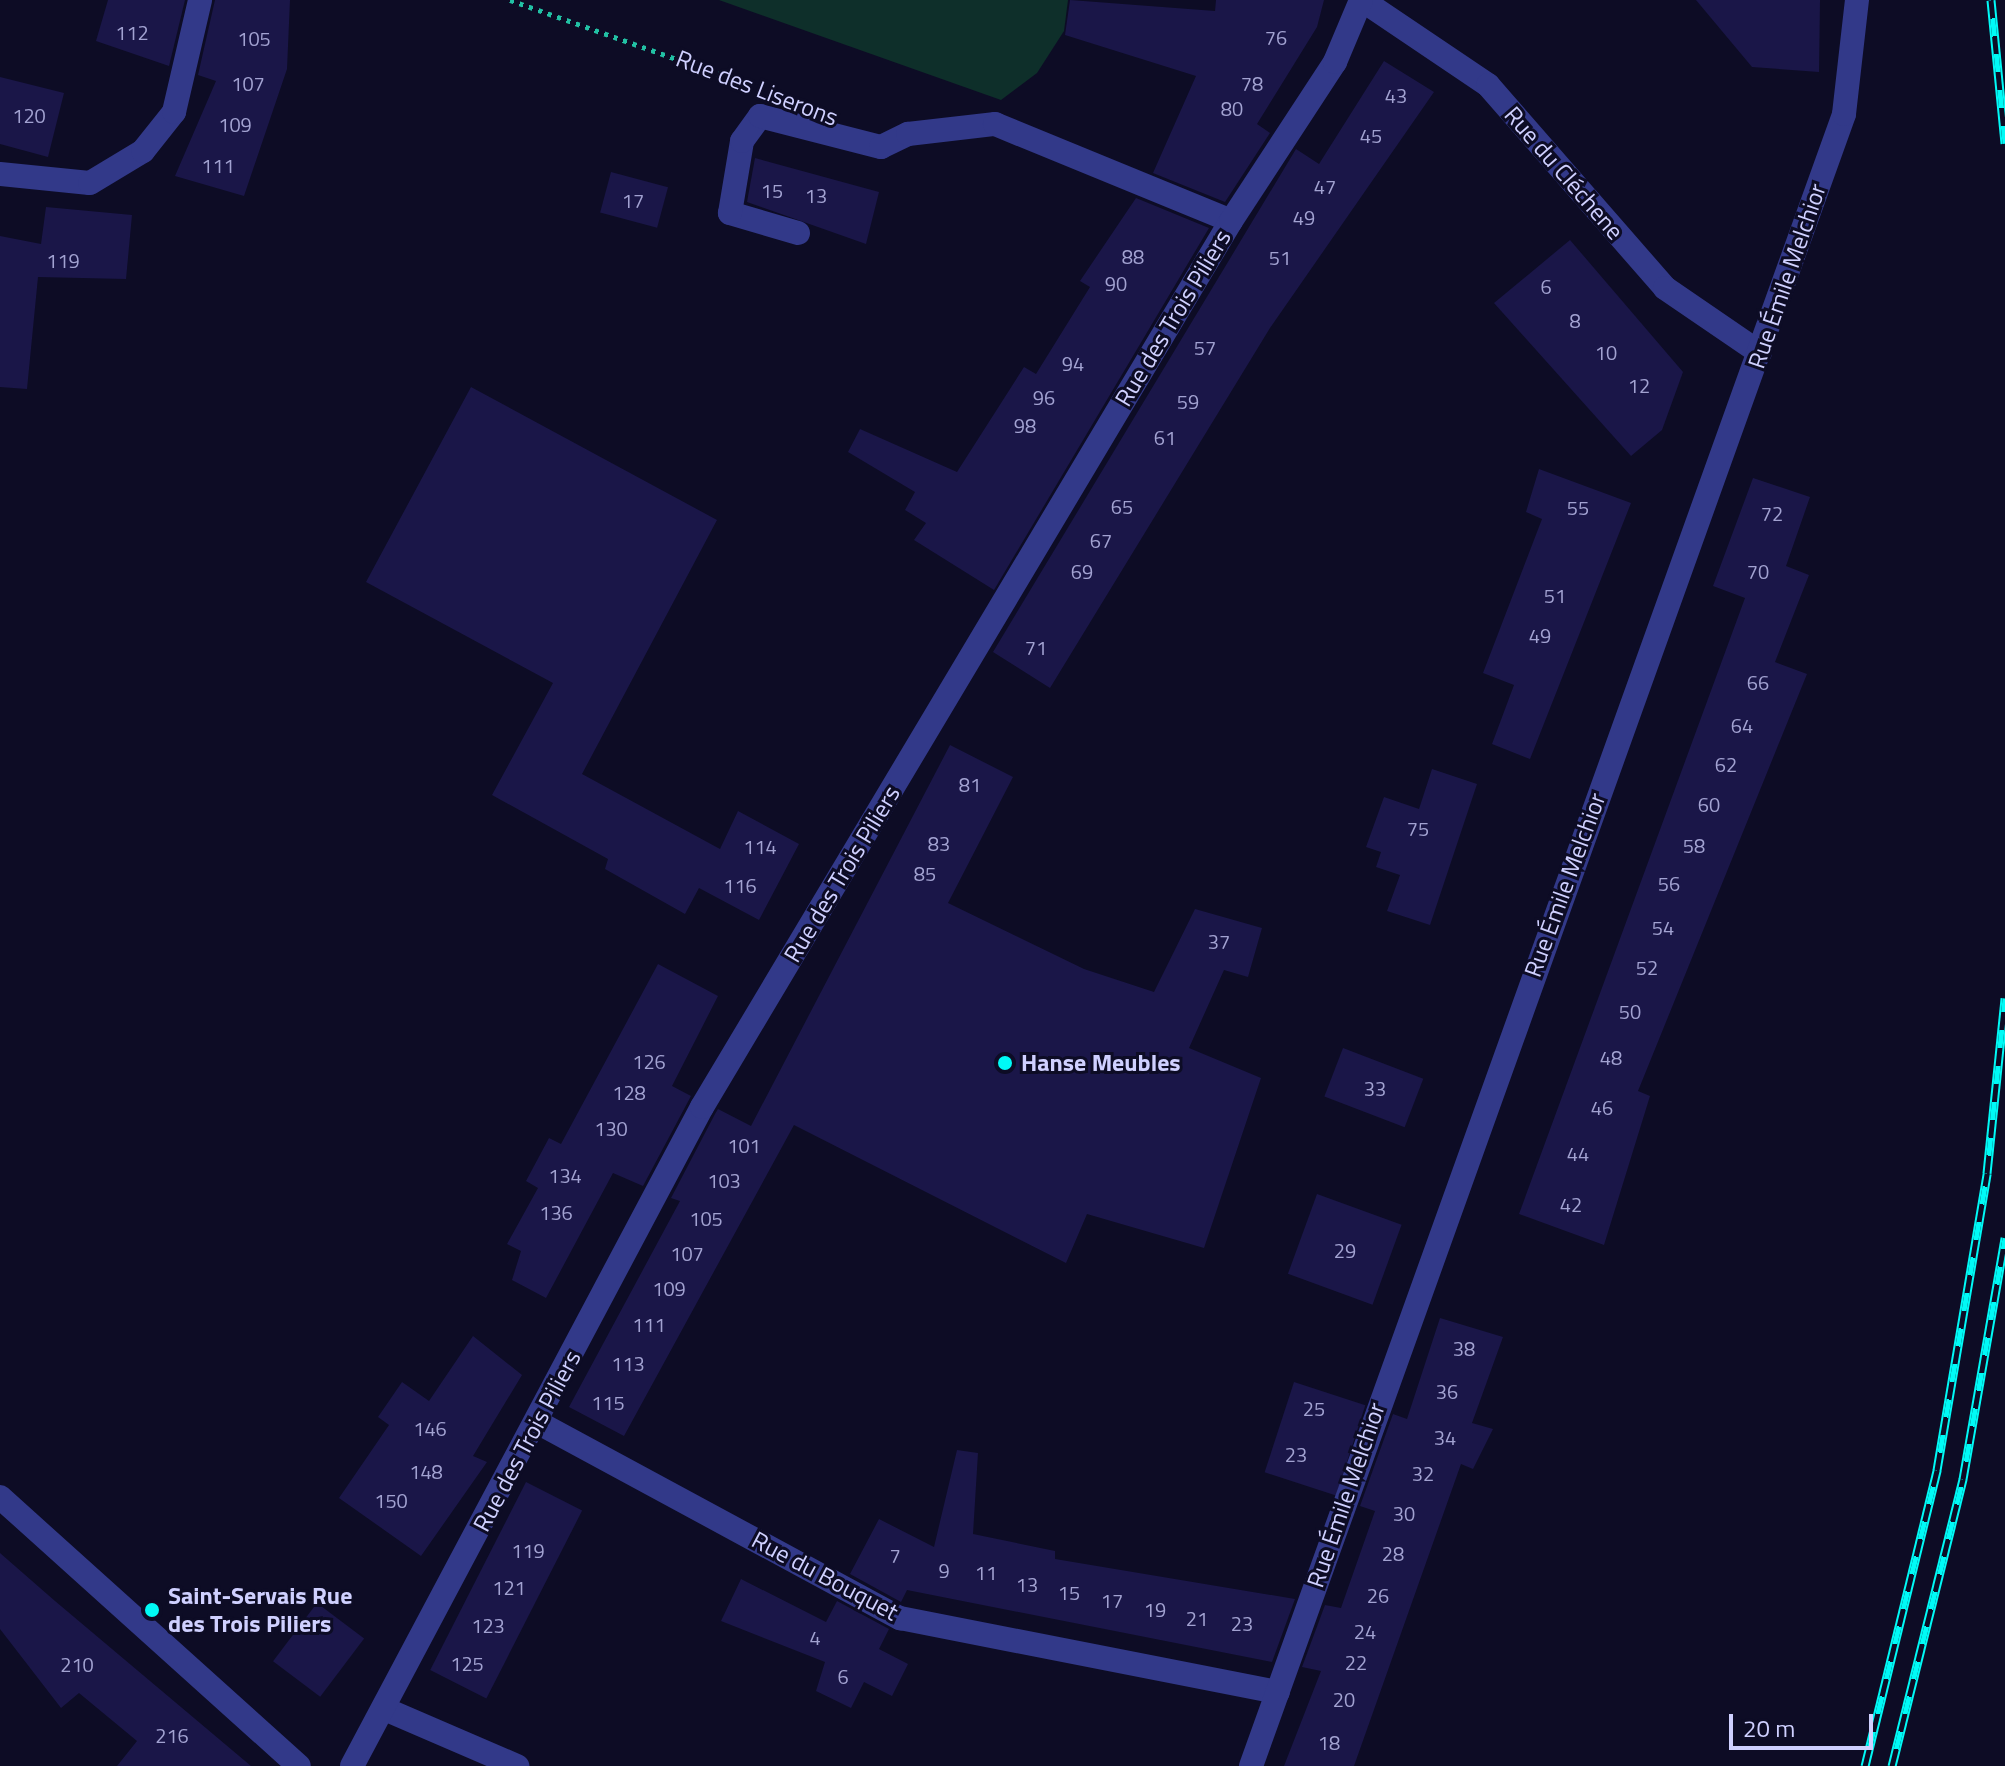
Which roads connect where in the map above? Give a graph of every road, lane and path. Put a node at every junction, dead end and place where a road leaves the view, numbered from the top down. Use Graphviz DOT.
graph roads {
  1 [pos="200,0"];
  2 [pos="510,0"];
  3 [pos="1361,0"];
  4 [pos="1857,0"];
  5 [pos="751,85"];
  6 [pos="0,174"];
  7 [pos="1231,221"];
  8 [pos="798,233"];
  9 [pos="1760,353"];
  10 [pos="537,1422"];
  11 [pos="0,1497"];
  12 [pos="1278,1692"];
  13 [pos="387,1710"];
  14 [pos="299,1766"];
  15 [pos="352,1766"];
  16 [pos="517,1766"];
  17 [pos="1251,1766"];
  1 -- 6 [label="street"];
  2 -- 5 [label="path, Rue des Liserons"];
  3 -- 7 [label="street, Rue des Trois Piliers"];
  3 -- 9 [label="street, Rue du Cléchene"];
  4 -- 9 [label="street, Rue Émile Melchior"];
  7 -- 8 [label="street"];
  7 -- 10 [label="street, Rue des Trois Piliers"];
  9 -- 12 [label="street, Rue Émile Melchior"];
  10 -- 12 [label="street, Rue du Bouquet"];
  10 -- 13 [label="street, Rue des Trois Piliers"];
  11 -- 14 [label="street"];
  12 -- 17 [label="street, Rue Émile Melchior"];
  13 -- 15 [label="street, Rue des Trois Piliers"];
  13 -- 16 [label="street"];
}
